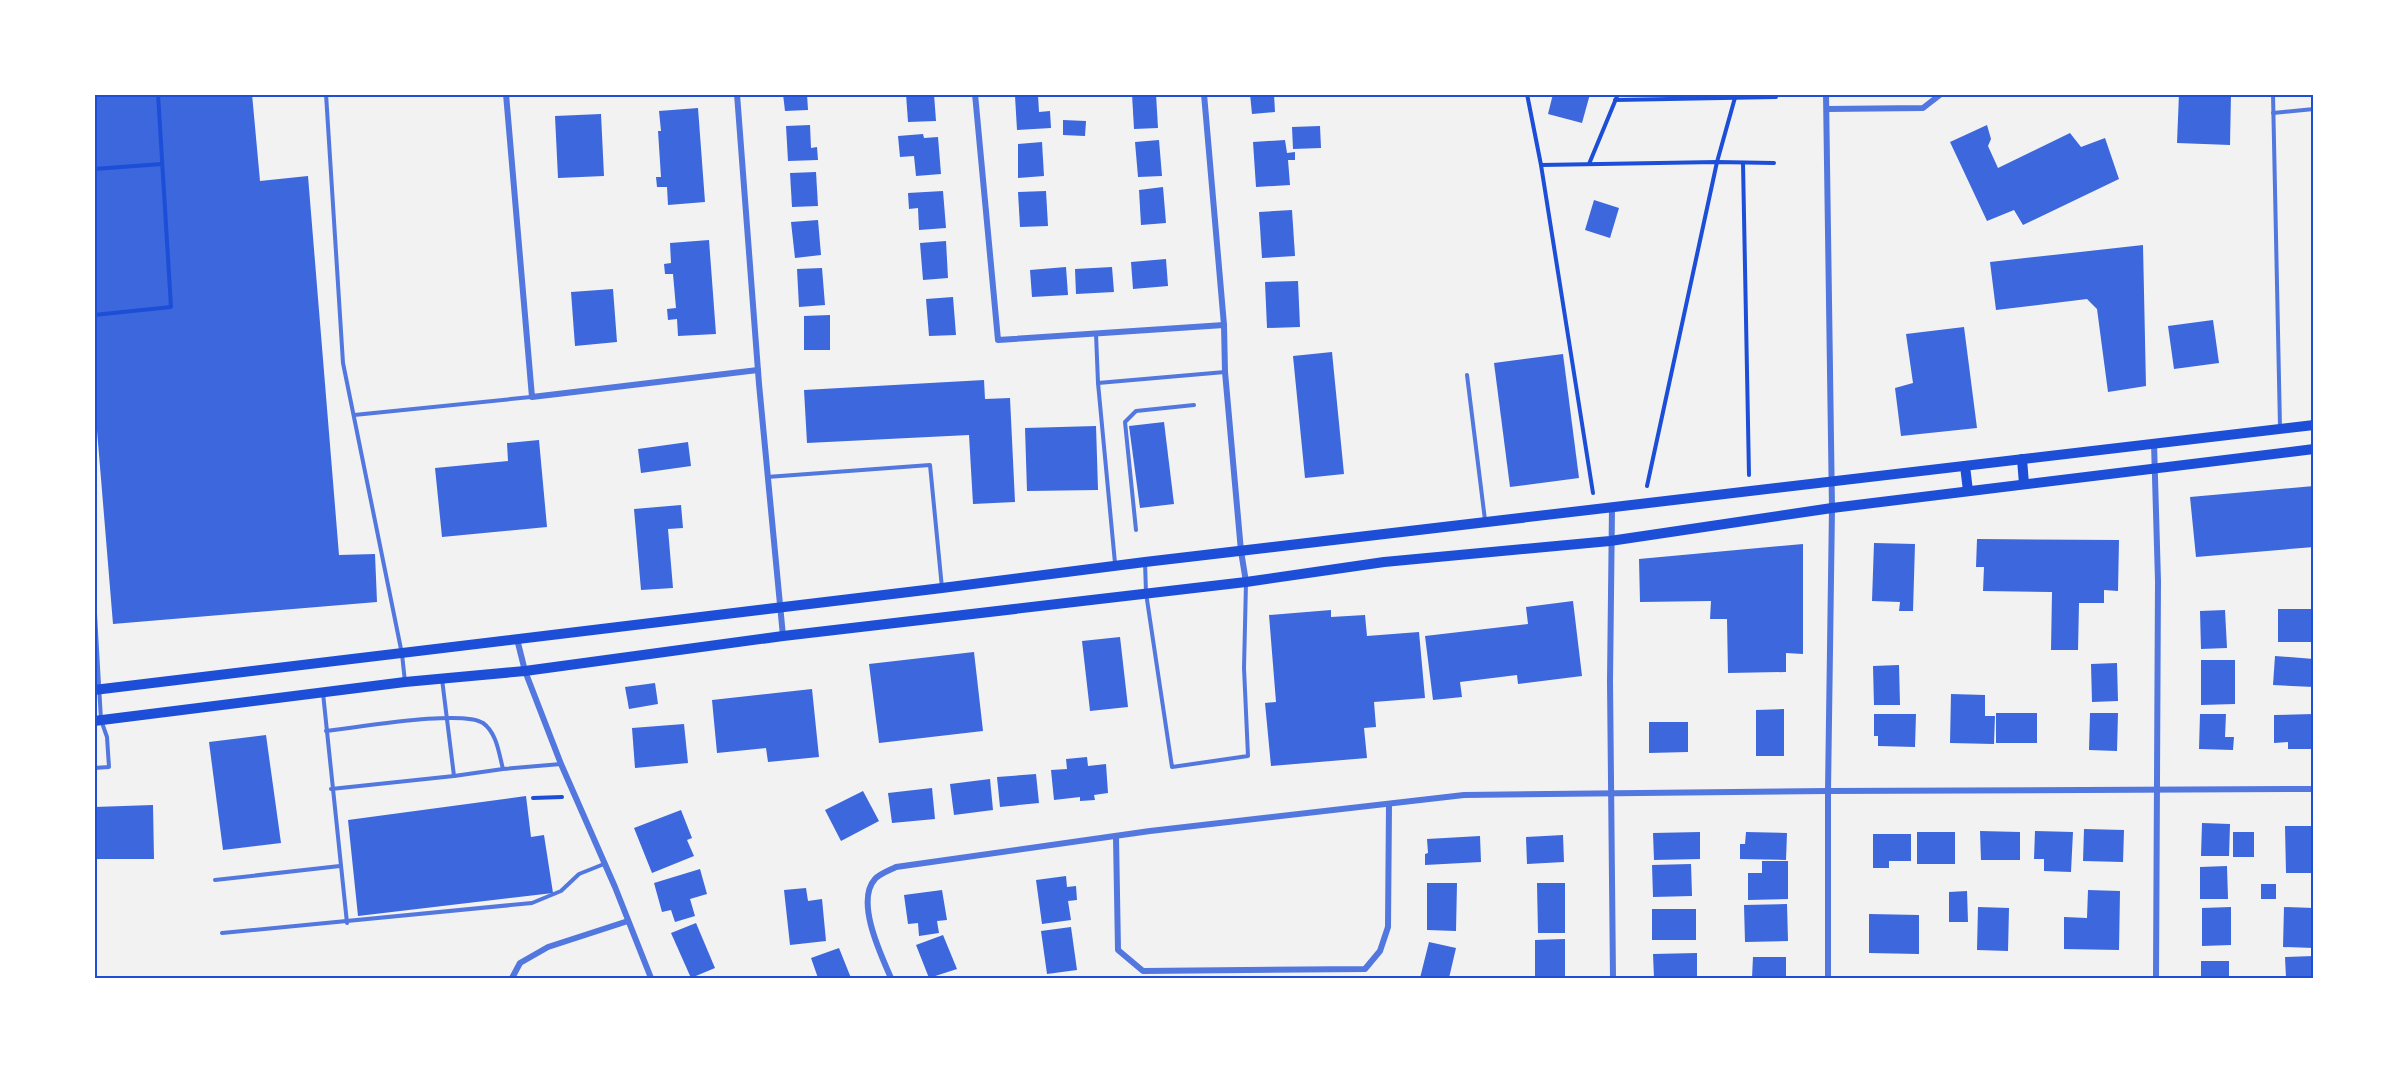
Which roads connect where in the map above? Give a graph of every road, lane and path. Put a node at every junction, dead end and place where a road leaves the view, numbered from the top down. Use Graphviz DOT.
graph roads {
  1 [pos="158,94"];
  2 [pos="326,94"];
  3 [pos="506,94"];
  4 [pos="737,94"];
  5 [pos="975,94"];
  6 [pos="1204,94"];
  7 [pos="1527,94"];
  8 [pos="1826,94"];
  9 [pos="1941,94"];
  10 [pos="2272,94"];
  11 [pos="1617,97"];
  12 [pos="1735,97"];
  13 [pos="1776,97"];
  14 [pos="1827,109"];
  15 [pos="2313,109"];
  16 [pos="2273,113"];
  17 [pos="1717,162"];
  18 [pos="1743,163"];
  19 [pos="162,164"];
  20 [pos="1589,164"];
  21 [pos="1774,164"];
  22 [pos="1541,165"];
  23 [pos="94,170"];
  24 [pos="94,315"];
  25 [pos="1224,325"];
  26 [pos="1096,334"];
  27 [pos="758,370"];
  28 [pos="1225,372"];
  29 [pos="1467,375"];
  30 [pos="1098,383"];
  31 [pos="532,397"];
  32 [pos="1194,405"];
  33 [pos="354,416"];
  34 [pos="2313,425"];
  35 [pos="2280,429"];
  36 [pos="2154,443"];
  37 [pos="2313,449"];
  38 [pos="2022,459"];
  39 [pos="1965,466"];
  40 [pos="2155,469"];
  41 [pos="1749,475"];
  42 [pos="767,477"];
  43 [pos="1832,483"];
  44 [pos="2024,484"];
  45 [pos="1647,486"];
  46 [pos="1968,491"];
  47 [pos="1593,493"];
  48 [pos="1612,508"];
  49 [pos="1832,508"];
  50 [pos="1486,523"];
  51 [pos="1136,530"];
  52 [pos="1610,541"];
  53 [pos="1242,551"];
  54 [pos="1145,562"];
  55 [pos="1115,566"];
  56 [pos="1246,582"];
  57 [pos="942,588"];
  58 [pos="1146,593"];
  59 [pos="94,596"];
  60 [pos="779,607"];
  61 [pos="783,636"];
  62 [pos="517,638"];
  63 [pos="402,654"];
  64 [pos="525,671"];
  65 [pos="441,679"];
  66 [pos="405,682"];
  67 [pos="97,690"];
  68 [pos="323,693"];
  69 [pos="446,718"];
  70 [pos="98,720"];
  71 [pos="326,731"];
  72 [pos="561,764"];
  73 [pos="94,768"];
  74 [pos="503,769"];
  75 [pos="454,776"];
  76 [pos="331,789"];
  77 [pos="2313,789"];
  78 [pos="2159,790"];
  79 [pos="1828,791"];
  80 [pos="1611,795"];
  81 [pos="574,796"];
  82 [pos="533,798"];
  83 [pos="1389,804"];
  84 [pos="1116,837"];
  85 [pos="604,864"];
  86 [pos="340,867"];
  87 [pos="215,880"];
  88 [pos="628,921"];
  89 [pos="347,923"];
  90 [pos="222,933"];
  91 [pos="512,978"];
  92 [pos="651,978"];
  93 [pos="891,978"];
  94 [pos="1613,978"];
  95 [pos="1828,978"];
  96 [pos="2156,978"];
  1 -- 19 [label="path"];
  2 -- 33 [label="lane"];
  3 -- 31 [label="street"];
  4 -- 27 [label="street"];
  5 -- 26 [label="street"];
  6 -- 25 [label="street"];
  7 -- 22 [label="path"];
  8 -- 14 [label="street"];
  9 -- 14 [label="street"];
  10 -- 16 [label="lane"];
  11 -- 12 [label="path"];
  11 -- 20 [label="path"];
  12 -- 13 [label="path"];
  12 -- 17 [label="path"];
  14 -- 43 [label="street"];
  15 -- 16 [label="lane"];
  16 -- 35 [label="lane"];
  17 -- 18 [label="path"];
  17 -- 20 [label="path"];
  17 -- 45 [label="path"];
  18 -- 21 [label="path"];
  18 -- 41 [label="path"];
  19 -- 23 [label="path"];
  19 -- 24 [label="path"];
  20 -- 22 [label="path"];
  22 -- 47 [label="path"];
  25 -- 26 [label="street"];
  25 -- 28 [label="street"];
  26 -- 30 [label="lane"];
  27 -- 31 [label="street"];
  27 -- 42 [label="street"];
  28 -- 30 [label="lane"];
  28 -- 53 [label="street"];
  29 -- 50 [label="lane"];
  30 -- 55 [label="lane"];
  31 -- 33 [label="lane"];
  32 -- 51 [label="lane"];
  33 -- 63 [label="lane"];
  34 -- 35 [label="main road"];
  35 -- 36 [label="main road"];
  36 -- 38 [label="main road"];
  36 -- 40 [label="street"];
  37 -- 40 [label="main road"];
  38 -- 39 [label="main road"];
  38 -- 44 [label="main road"];
  39 -- 43 [label="main road"];
  39 -- 46 [label="main road"];
  40 -- 44 [label="main road"];
  40 -- 78 [label="street"];
  42 -- 57 [label="lane"];
  42 -- 60 [label="street"];
  43 -- 48 [label="main road"];
  43 -- 49 [label="street"];
  44 -- 46 [label="main road"];
  46 -- 49 [label="main road"];
  48 -- 50 [label="main road"];
  48 -- 52 [label="street"];
  49 -- 52 [label="main road"];
  49 -- 79 [label="street"];
  50 -- 53 [label="main road"];
  52 -- 56 [label="main road"];
  52 -- 80 [label="street"];
  53 -- 54 [label="main road"];
  53 -- 56 [label="street"];
  54 -- 55 [label="main road"];
  54 -- 58 [label="lane"];
  55 -- 57 [label="main road"];
  56 -- 58 [label="main road"];
  56 -- 58 [label="lane"];
  57 -- 60 [label="main road"];
  58 -- 61 [label="main road"];
  59 -- 67 [label="lane"];
  60 -- 61 [label="street"];
  60 -- 62 [label="main road"];
  61 -- 64 [label="main road"];
  62 -- 63 [label="main road"];
  62 -- 64 [label="street"];
  63 -- 66 [label="lane"];
  63 -- 67 [label="main road"];
  64 -- 65 [label="main road"];
  64 -- 72 [label="street"];
  65 -- 66 [label="main road"];
  65 -- 69 [label="lane"];
  66 -- 68 [label="main road"];
  67 -- 70 [label="lane"];
  68 -- 70 [label="main road"];
  68 -- 71 [label="lane"];
  69 -- 71 [label="lane"];
  69 -- 74 [label="lane"];
  69 -- 75 [label="lane"];
  70 -- 73 [label="lane"];
  71 -- 76 [label="lane"];
  72 -- 74 [label="lane"];
  72 -- 81 [label="street"];
  74 -- 75 [label="lane"];
  75 -- 76 [label="lane"];
  76 -- 86 [label="lane"];
  77 -- 78 [label="street"];
  78 -- 79 [label="street"];
  78 -- 96 [label="street"];
  79 -- 80 [label="street"];
  79 -- 95 [label="street"];
  80 -- 83 [label="street"];
  80 -- 94 [label="street"];
  81 -- 82 [label="path"];
  81 -- 85 [label="street"];
  83 -- 84 [label="street"];
  83 -- 84 [label="street"];
  84 -- 93 [label="street"];
  85 -- 88 [label="street"];
  85 -- 89 [label="lane"];
  86 -- 87 [label="lane"];
  86 -- 89 [label="lane"];
  88 -- 91 [label="street"];
  88 -- 92 [label="street"];
  89 -- 90 [label="lane"];
}
